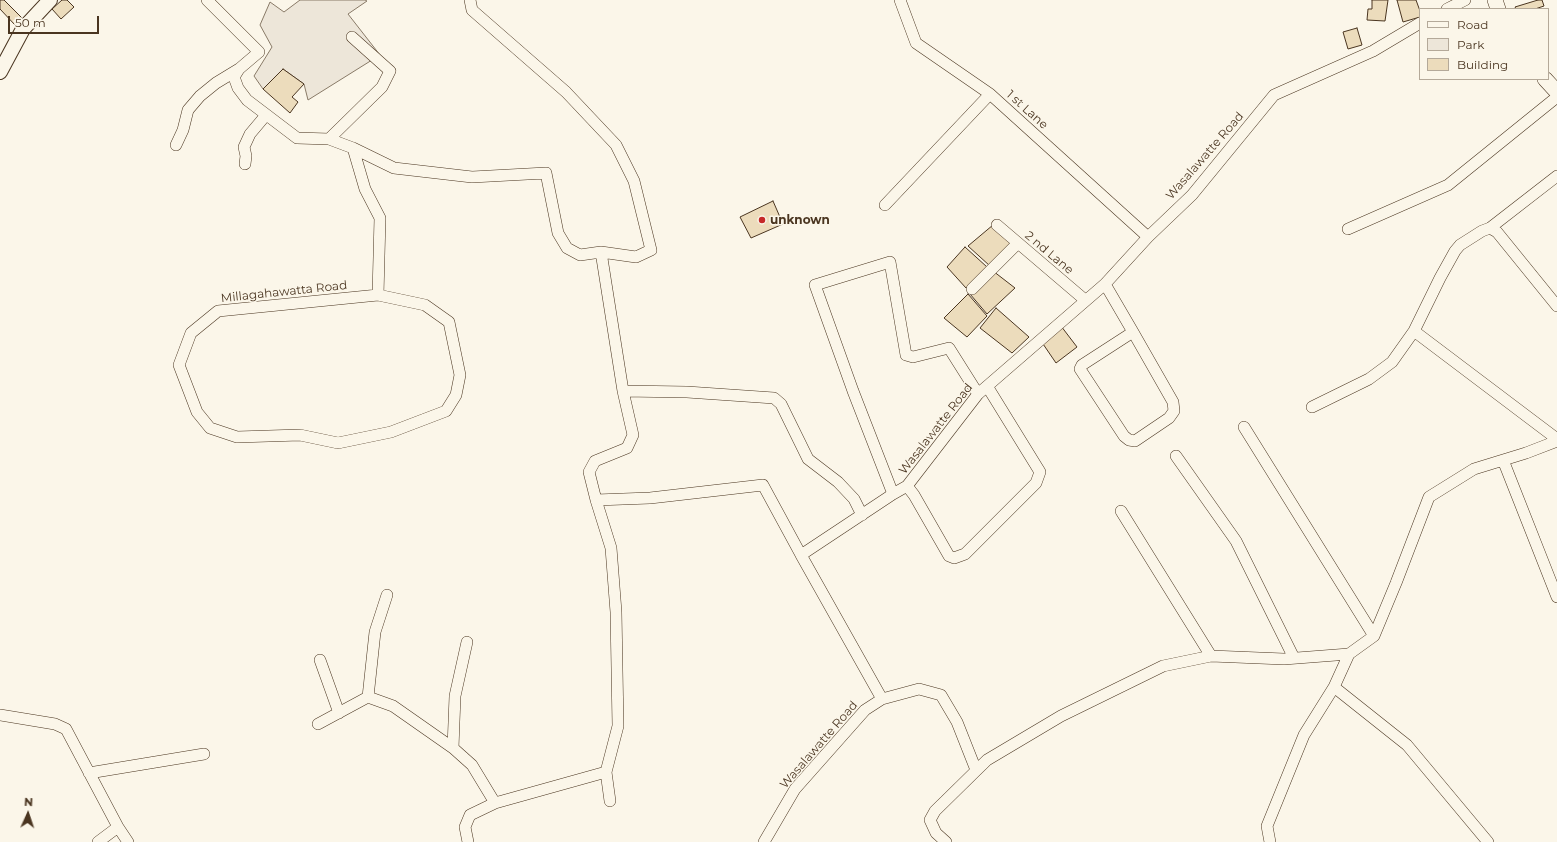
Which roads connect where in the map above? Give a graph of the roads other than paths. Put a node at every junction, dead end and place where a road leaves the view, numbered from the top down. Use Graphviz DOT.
graph roads {
  1 [pos="50,0"];
  2 [pos="207,0"];
  3 [pos="470,0"];
  4 [pos="900,0"];
  5 [pos="1465,0"];
  6 [pos="1449,8"];
  7 [pos="1419,24"];
  8 [pos="352,37"];
  9 [pos="4,56"];
  10 [pos="239,69"];
  11 [pos="0,72"];
  12 [pos="1546,80"];
  13 [pos="1557,92"];
  14 [pos="990,94"];
  15 [pos="1557,97"];
  16 [pos="266,115"];
  17 [pos="329,139"];
  18 [pos="176,145"];
  19 [pos="353,148"];
  20 [pos="245,164"];
  21 [pos="1557,176"];
  22 [pos="885,205"];
  23 [pos="997,225"];
  24 [pos="1490,228"];
  25 [pos="1348,229"];
  26 [pos="1148,237"];
  27 [pos="1018,243"];
  28 [pos="601,252"];
  29 [pos="1105,284"];
  30 [pos="972,289"];
  31 [pos="378,295"];
  32 [pos="1085,300"];
  33 [pos="1557,306"];
  34 [pos="1414,331"];
  35 [pos="1133,332"];
  36 [pos="987,386"];
  37 [pos="623,390"];
  38 [pos="978,394"];
  39 [pos="1312,407"];
  40 [pos="1244,427"];
  41 [pos="1557,440"];
  42 [pos="1176,456"];
  43 [pos="1502,460"];
  44 [pos="907,486"];
  45 [pos="893,494"];
  46 [pos="596,500"];
  47 [pos="1121,511"];
  48 [pos="862,515"];
  49 [pos="801,555"];
  50 [pos="387,595"];
  51 [pos="1557,597"];
  52 [pos="1374,636"];
  53 [pos="467,642"];
  54 [pos="1349,654"];
  55 [pos="1211,656"];
  56 [pos="1294,658"];
  57 [pos="320,660"];
  58 [pos="1334,686"];
  59 [pos="368,697"];
  60 [pos="882,699"];
  61 [pos="339,713"];
  62 [pos="0,715"];
  63 [pos="318,724"];
  64 [pos="453,748"];
  65 [pos="204,754"];
  66 [pos="976,770"];
  67 [pos="606,772"];
  68 [pos="89,773"];
  69 [pos="610,801"];
  70 [pos="495,803"];
  71 [pos="118,827"];
  72 [pos="98,842"];
  73 [pos="128,842"];
  74 [pos="468,842"];
  75 [pos="764,842"];
  76 [pos="946,842"];
  77 [pos="1270,842"];
  78 [pos="1488,842"];
  1 -- 9 [label="street"];
  2 -- 10 [label="street"];
  3 -- 28 [label="street"];
  4 -- 14 [label="street, 1 st Lane"];
  5 -- 6 [label="street"];
  7 -- 26 [label="street, Wasalawatte Road"];
  8 -- 17 [label="street"];
  9 -- 11 [label="street"];
  10 -- 16 [label="street"];
  10 -- 18 [label="street"];
  12 -- 13 [label="main road"];
  14 -- 22 [label="street"];
  14 -- 26 [label="street, 1 st Lane"];
  15 -- 25 [label="street"];
  16 -- 17 [label="street"];
  16 -- 20 [label="street"];
  17 -- 19 [label="street"];
  19 -- 28 [label="street"];
  19 -- 31 [label="street"];
  21 -- 24 [label="street"];
  23 -- 27 [label="street, 2 nd Lane"];
  24 -- 33 [label="street"];
  24 -- 34 [label="street"];
  26 -- 29 [label="street, Wasalawatte Road"];
  27 -- 30 [label="street"];
  27 -- 32 [label="street, 2 nd Lane"];
  28 -- 37 [label="street"];
  29 -- 32 [label="street, Wasalawatte Road"];
  29 -- 35 [label="street"];
  31 -- 31 [label="street, Millagahawatta Road"];
  32 -- 36 [label="street, Wasalawatte Road"];
  34 -- 39 [label="street"];
  34 -- 41 [label="street"];
  35 -- 35 [label="street"];
  36 -- 38 [label="street, Wasalawatte Road"];
  36 -- 44 [label="street"];
  37 -- 46 [label="street"];
  37 -- 48 [label="street"];
  38 -- 44 [label="street, Wasalawatte Road"];
  38 -- 45 [label="street"];
  40 -- 52 [label="street"];
  41 -- 43 [label="street"];
  42 -- 56 [label="street"];
  43 -- 51 [label="street"];
  43 -- 52 [label="street"];
  44 -- 45 [label="street, Wasalawatte Road"];
  45 -- 48 [label="street, Wasalawatte Road"];
  46 -- 49 [label="street"];
  46 -- 67 [label="street"];
  47 -- 55 [label="street"];
  48 -- 49 [label="street, Wasalawatte Road"];
  49 -- 60 [label="street"];
  50 -- 59 [label="street"];
  52 -- 54 [label="street"];
  53 -- 64 [label="street"];
  54 -- 56 [label="street"];
  54 -- 58 [label="street"];
  55 -- 56 [label="street"];
  55 -- 66 [label="street"];
  57 -- 61 [label="street"];
  58 -- 77 [label="street"];
  58 -- 78 [label="street"];
  59 -- 61 [label="street"];
  59 -- 64 [label="street"];
  60 -- 66 [label="street, Wasalawatte Road"];
  60 -- 75 [label="street, Wasalawatte Road"];
  61 -- 63 [label="street"];
  62 -- 68 [label="street"];
  64 -- 70 [label="street"];
  65 -- 68 [label="street"];
  66 -- 76 [label="street"];
  67 -- 69 [label="street"];
  67 -- 70 [label="street"];
  68 -- 71 [label="street"];
  70 -- 74 [label="street"];
  71 -- 72 [label="street"];
  71 -- 73 [label="street"];
}
